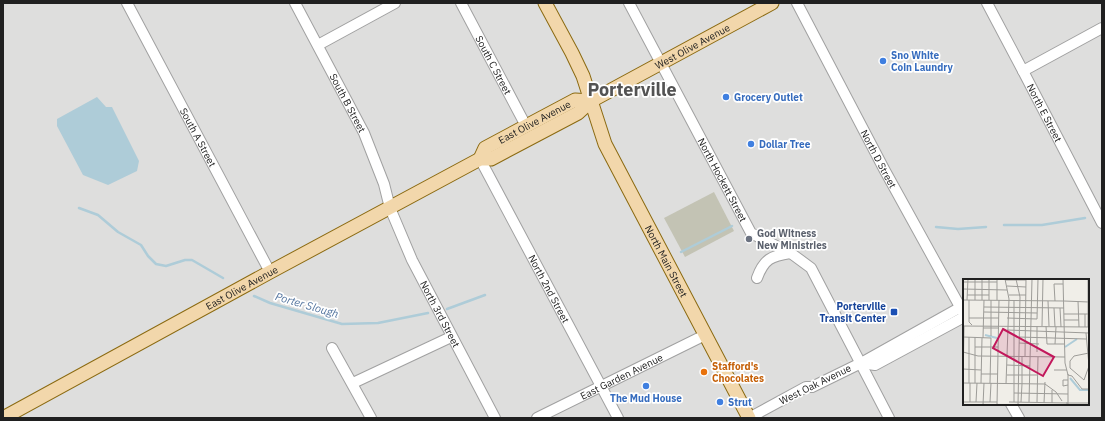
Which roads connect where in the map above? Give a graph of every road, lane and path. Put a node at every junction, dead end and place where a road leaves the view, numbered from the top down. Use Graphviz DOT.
graph roads {
  1 [pos="126,3"];
  2 [pos="295,3"];
  3 [pos="395,3"];
  4 [pos="461,3"];
  5 [pos="545,3"];
  6 [pos="629,3"];
  7 [pos="772,3"];
  8 [pos="797,3"];
  9 [pos="987,3"];
  10 [pos="1102,28"];
  11 [pos="318,45"];
  12 [pos="660,64"];
  13 [pos="1023,71"];
  14 [pos="591,101"];
  15 [pos="526,126"];
  16 [pos="480,159"];
  17 [pos="390,208"];
  18 [pos="1102,223"];
  19 [pos="790,253"];
  20 [pos="270,272"];
  21 [pos="757,278"];
  22 [pos="963,313"];
  23 [pos="705,335"];
  24 [pos="451,337"];
  25 [pos="332,348"];
  26 [pos="861,362"];
  27 [pos="353,383"];
  28 [pos="602,386"];
  29 [pos="1012,405"];
  30 [pos="3,418"];
  31 [pos="371,418"];
  32 [pos="494,418"];
  33 [pos="537,418"];
  34 [pos="618,418"];
  35 [pos="749,418"];
  36 [pos="889,418"];
  37 [pos="1019,418"];
  1 -- 20 [label="street, South A Street"];
  2 -- 11 [label="street, South B Street"];
  3 -- 11 [label="street"];
  4 -- 15 [label="street, South C Street"];
  5 -- 14 [label="main road, North Main Street"];
  6 -- 12 [label="street, North Hockett Street"];
  7 -- 12 [label="main road, West Olive Avenue"];
  8 -- 22 [label="street, North D Street"];
  9 -- 13 [label="street, North E Street"];
  10 -- 13 [label="street"];
  11 -- 17 [label="street, South B Street"];
  12 -- 14 [label="main road, West Olive Avenue"];
  12 -- 19 [label="street, North Hockett Street"];
  13 -- 18 [label="street, North E Street"];
  14 -- 15 [label="main road, East Olive Avenue"];
  14 -- 16 [label="main road, East Olive Avenue"];
  14 -- 23 [label="main road, North Main Street"];
  15 -- 16 [label="main road, East Olive Avenue"];
  16 -- 17 [label="main road, East Olive Avenue"];
  16 -- 28 [label="street, North 2nd Street"];
  17 -- 20 [label="main road, East Olive Avenue"];
  17 -- 24 [label="street, North 3rd Street"];
  19 -- 21 [label="street"];
  19 -- 26 [label="street, North Hockett Street"];
  20 -- 30 [label="main road, East Olive Avenue"];
  22 -- 26 [label="street, West Oak Avenue"];
  23 -- 28 [label="street, East Garden Avenue"];
  23 -- 35 [label="main road, North Main Street"];
  24 -- 27 [label="street"];
  24 -- 32 [label="street, North 3rd Street"];
  25 -- 27 [label="street"];
  26 -- 35 [label="street, West Oak Avenue"];
  26 -- 36 [label="street, North Hockett Street"];
  27 -- 31 [label="street"];
  28 -- 33 [label="street, East Garden Avenue"];
  28 -- 34 [label="street, North 2nd Street"];
  29 -- 37 [label="street"];
}
